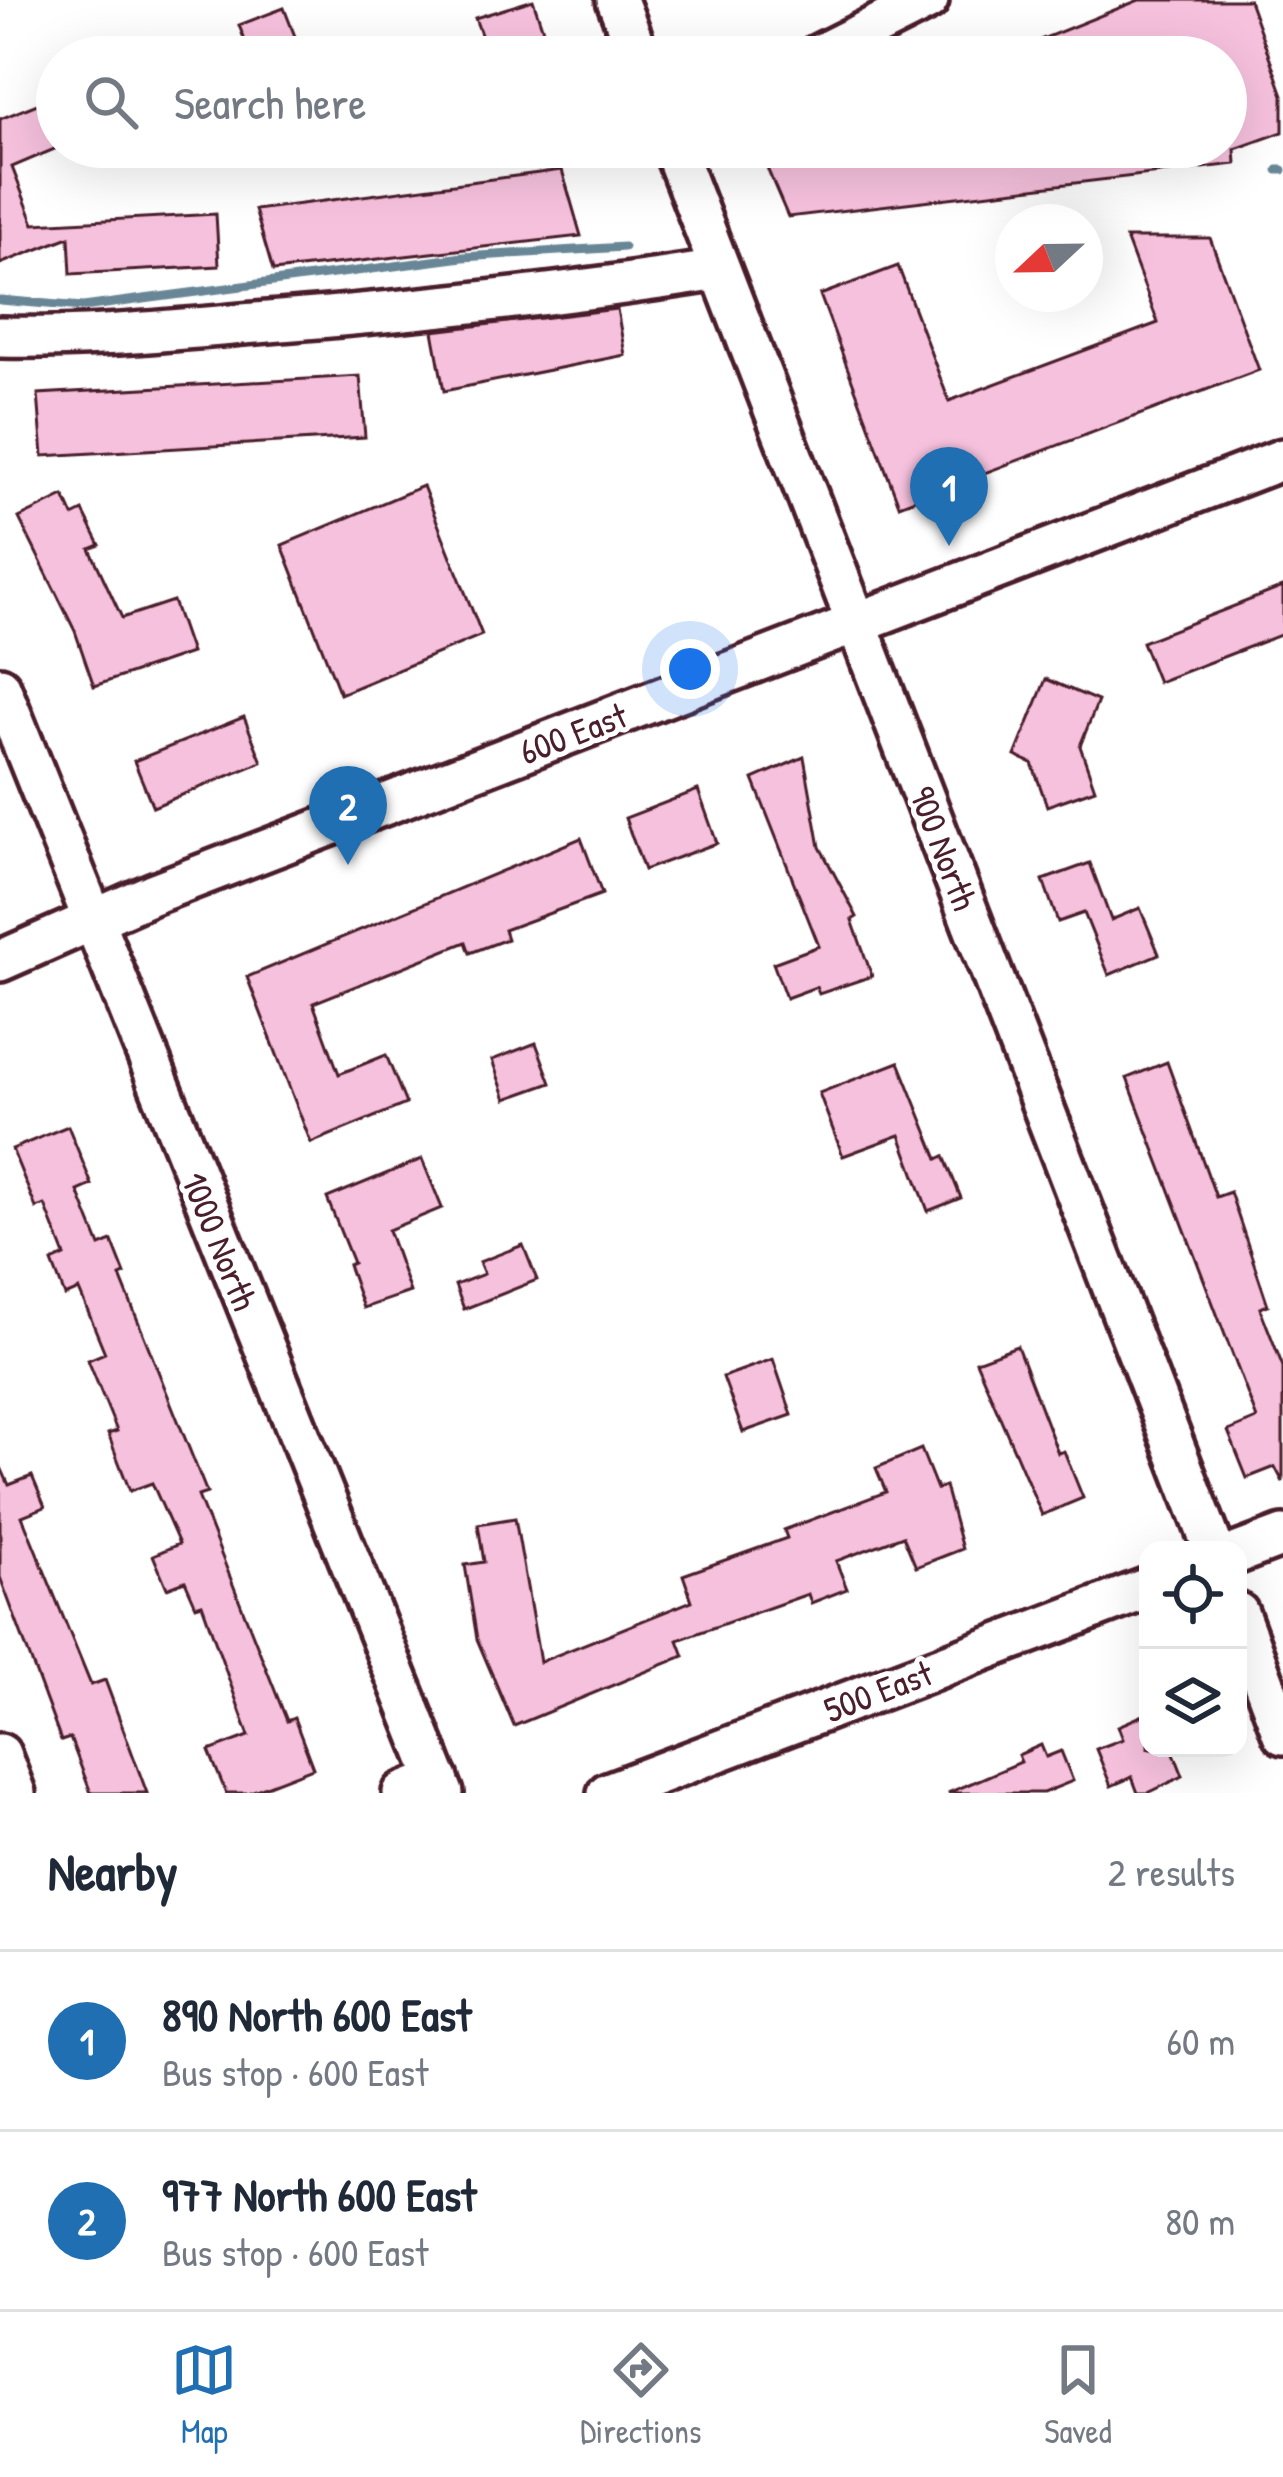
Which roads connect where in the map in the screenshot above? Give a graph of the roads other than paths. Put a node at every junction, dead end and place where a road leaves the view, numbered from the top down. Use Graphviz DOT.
graph roads {
  1 [pos="617,0"];
  2 [pos="928,0"];
  3 [pos="631,36"];
  4 [pos="857,36"];
  5 [pos="682,168"];
  6 [pos="720,270"];
  7 [pos="0,337"];
  8 [pos="1283,459"];
  9 [pos="856,625"];
  10 [pos="0,687"];
  11 [pos="90,920"];
  12 [pos="0,961"];
  13 [pos="1283,1535"];
  14 [pos="1211,1541"];
  15 [pos="1247,1549"];
  16 [pos="1139,1591"];
  17 [pos="1247,1637"];
  18 [pos="1283,1734"];
  19 [pos="0,1754"];
  20 [pos="428,1789"];
  21 [pos="15,1793"];
  22 [pos="608,1793"];
  1 -- 3 [label="street"];
  2 -- 4 [label="street"];
  5 -- 6 [label="street, 900 North"];
  6 -- 7 [label="street"];
  6 -- 9 [label="street, 900 North"];
  8 -- 9 [label="street, 600 East"];
  9 -- 11 [label="street, 600 East"];
  9 -- 14 [label="street, 900 North"];
  10 -- 11 [label="street, 1000 North"];
  11 -- 12 [label="street, 600 East"];
  11 -- 20 [label="street, 1000 North"];
  13 -- 15 [label="street"];
  16 -- 22 [label="street, 500 East"];
  17 -- 18 [label="street"];
  19 -- 21 [label="street"];
}
